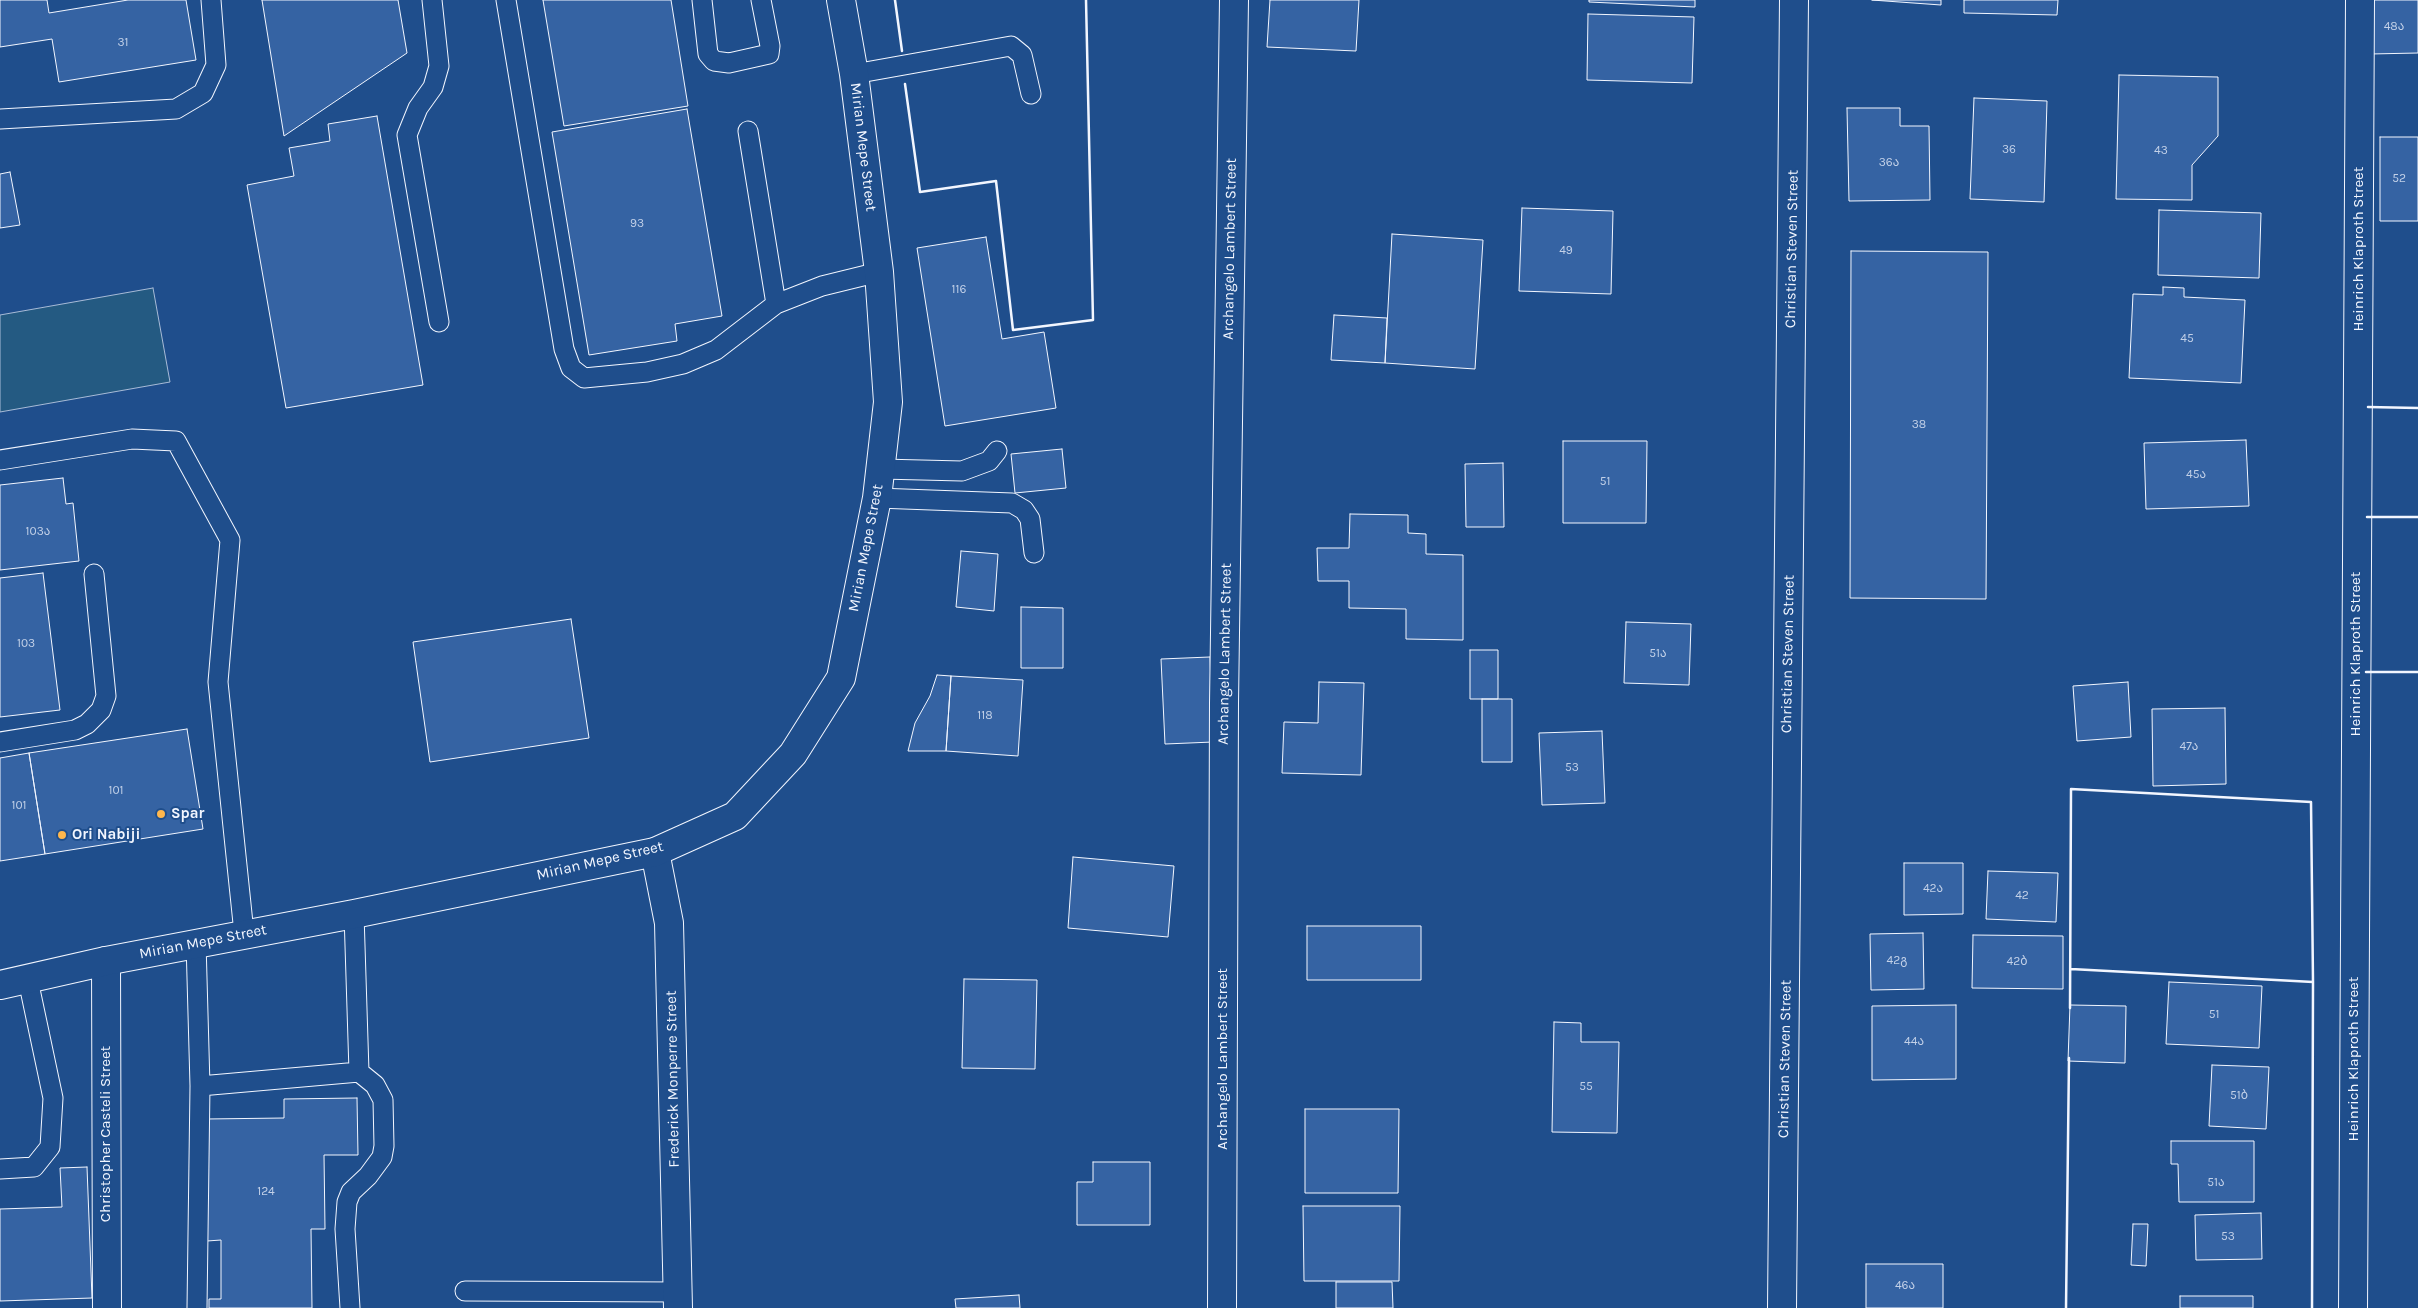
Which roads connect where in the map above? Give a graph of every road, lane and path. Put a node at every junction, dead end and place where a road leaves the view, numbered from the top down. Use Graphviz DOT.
graph roads {
  1 [pos="211,0"];
  2 [pos="432,0"];
  3 [pos="506,0"];
  4 [pos="702,0"];
  5 [pos="761,0"];
  6 [pos="841,0"];
  7 [pos="1234,0"];
  8 [pos="1794,0"];
  9 [pos="2360,0"];
  10 [pos="854,74"];
  11 [pos="1031,94"];
  12 [pos="0,118"];
  13 [pos="748,131"];
  14 [pos="879,272"];
  15 [pos="776,304"];
  16 [pos="439,322"];
  17 [pos="997,451"];
  18 [pos="0,460"];
  19 [pos="880,469"];
  20 [pos="877,498"];
  21 [pos="1034,553"];
  22 [pos="94,574"];
  23 [pos="0,742"];
  24 [pos="655,852"];
  25 [pos="354,914"];
  26 [pos="244,933"];
  27 [pos="196,942"];
  28 [pos="106,960"];
  29 [pos="28,980"];
  30 [pos="0,985"];
  31 [pos="359,1072"];
  32 [pos="200,1086"];
  33 [pos="0,1169"];
  34 [pos="465,1291"];
  35 [pos="678,1300"];
  36 [pos="107,1308"];
  37 [pos="197,1308"];
  38 [pos="350,1308"];
  39 [pos="1222,1308"];
  40 [pos="1782,1308"];
  41 [pos="2353,1308"];
  1 -- 12 [label="lane"];
  2 -- 16 [label="lane"];
  3 -- 15 [label="lane"];
  4 -- 5 [label="lane"];
  6 -- 10 [label="street, Mirian Mepe Street"];
  7 -- 39 [label="street, Archangelo Lambert Street"];
  8 -- 40 [label="street, Christian Steven Street"];
  9 -- 41 [label="street, Heinrich Klaproth Street"];
  10 -- 11 [label="lane"];
  10 -- 14 [label="street, Mirian Mepe Street"];
  13 -- 15 [label="lane"];
  14 -- 15 [label="lane"];
  14 -- 19 [label="street, Mirian Mepe Street"];
  17 -- 19 [label="lane"];
  18 -- 26 [label="lane"];
  19 -- 20 [label="street, Mirian Mepe Street"];
  20 -- 21 [label="lane"];
  20 -- 24 [label="street, Mirian Mepe Street"];
  22 -- 23 [label="lane"];
  24 -- 25 [label="street, Mirian Mepe Street"];
  24 -- 35 [label="street, Frederick Monperre Street"];
  25 -- 26 [label="street, Mirian Mepe Street"];
  25 -- 31 [label="lane"];
  26 -- 27 [label="street, Mirian Mepe Street"];
  27 -- 28 [label="street, Mirian Mepe Street"];
  27 -- 32 [label="lane"];
  28 -- 29 [label="street, Mirian Mepe Street"];
  28 -- 36 [label="street, Christopher Casteli Street"];
  29 -- 30 [label="street, Mirian Mepe Street"];
  29 -- 33 [label="lane"];
  31 -- 32 [label="lane"];
  31 -- 38 [label="lane"];
  32 -- 37 [label="lane"];
  34 -- 35 [label="lane"];
}
